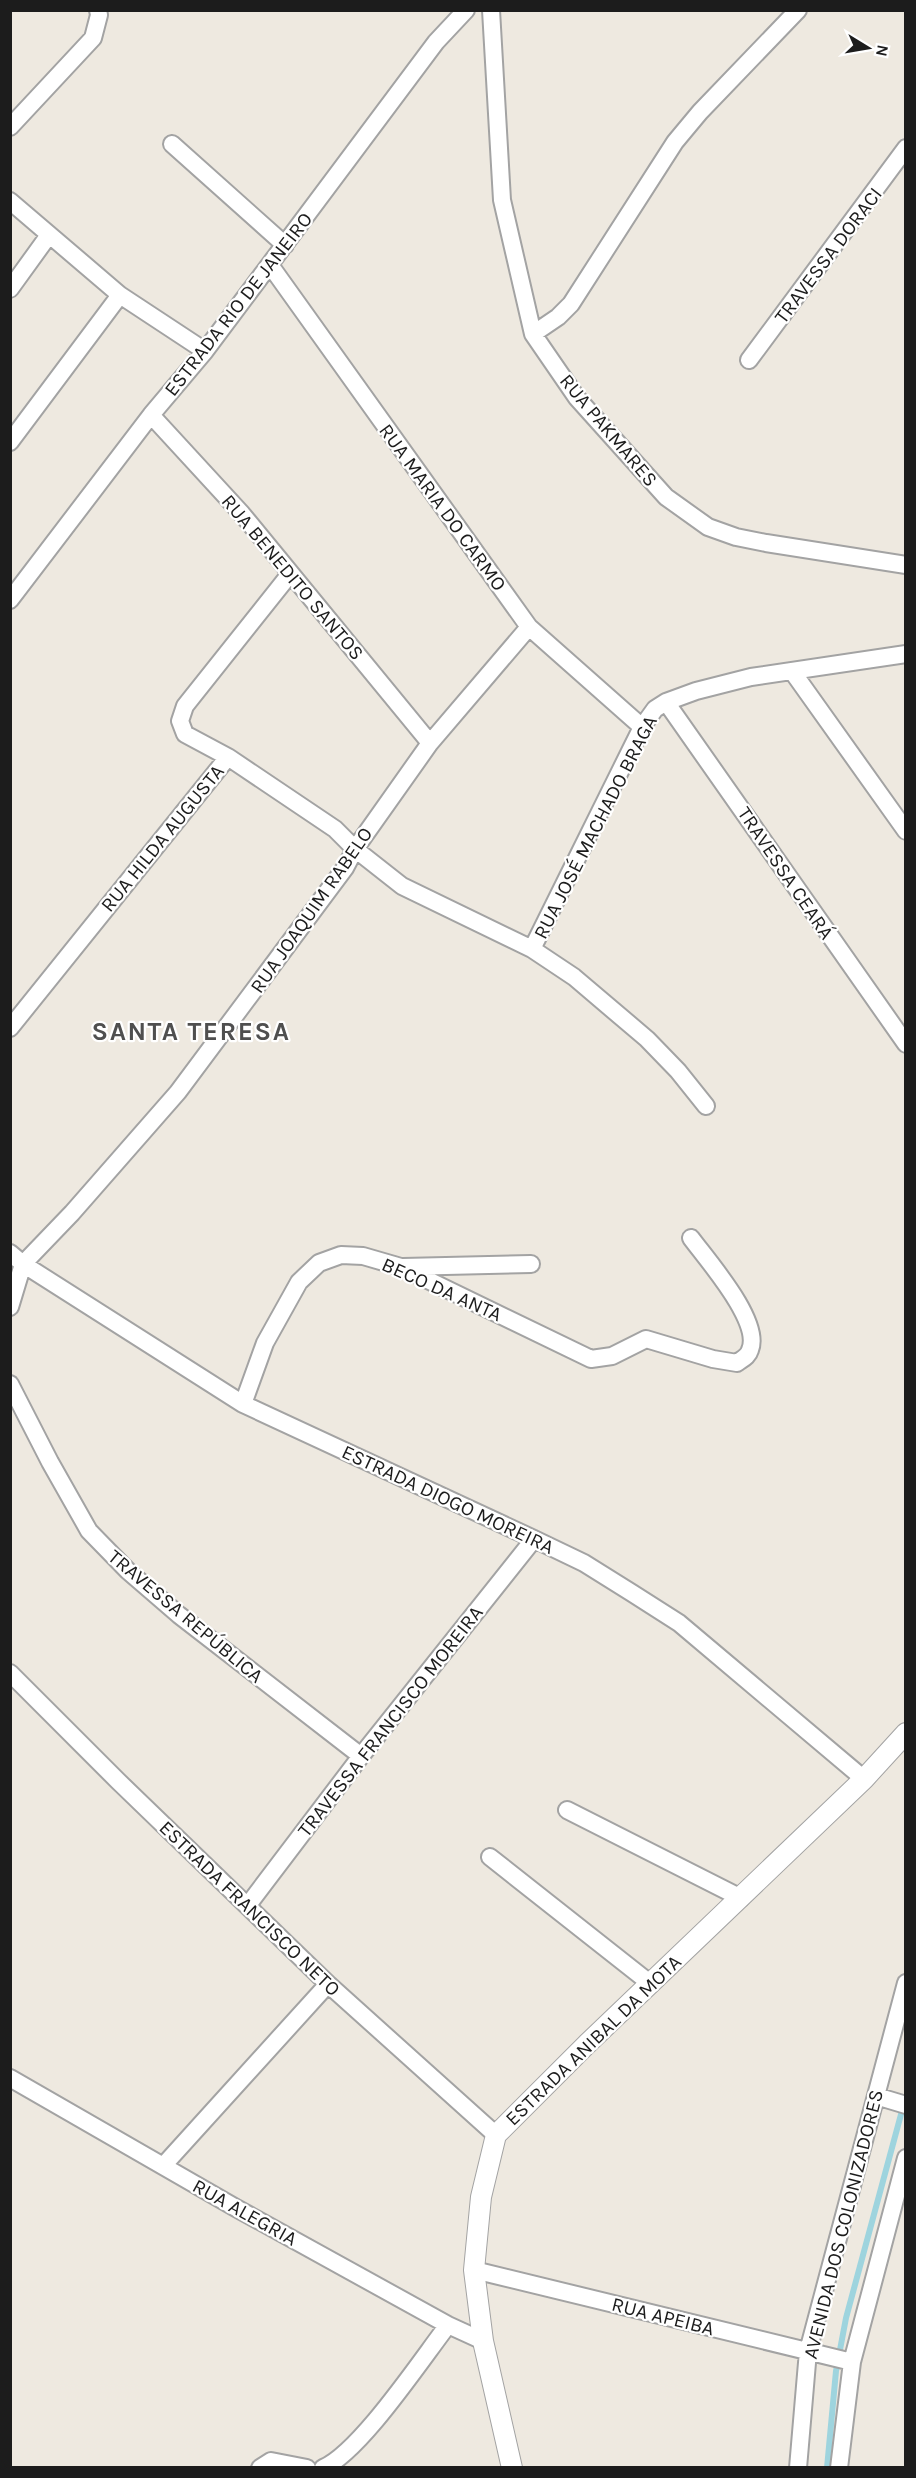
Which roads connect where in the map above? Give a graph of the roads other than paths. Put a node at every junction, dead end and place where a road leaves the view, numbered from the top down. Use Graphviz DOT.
graph roads {
  1 [pos="98,10"];
  2 [pos="466,10"];
  3 [pos="491,10"];
  4 [pos="798,10"];
  5 [pos="10,127"];
  6 [pos="172,144"];
  7 [pos="906,148"];
  8 [pos="10,201"];
  9 [pos="49,235"];
  10 [pos="285,245"];
  11 [pos="270,265"];
  12 [pos="10,289"];
  13 [pos="120,295"];
  14 [pos="532,334"];
  15 [pos="205,351"];
  16 [pos="749,360"];
  17 [pos="151,415"];
  18 [pos="10,442"];
  19 [pos="906,565"];
  20 [pos="290,574"];
  21 [pos="10,600"];
  22 [pos="529,627"];
  23 [pos="906,654"];
  24 [pos="792,671"];
  25 [pos="666,702"];
  26 [pos="642,727"];
  27 [pos="430,743"];
  28 [pos="228,758"];
  29 [pos="906,831"];
  30 [pos="355,849"];
  31 [pos="532,949"];
  32 [pos="10,1028"];
  33 [pos="906,1044"];
  34 [pos="706,1106"];
  35 [pos="692,1238"];
  36 [pos="17,1258"];
  37 [pos="531,1263"];
  38 [pos="401,1267"];
  39 [pos="10,1307"];
  40 [pos="10,1384"];
  41 [pos="243,1404"];
  42 [pos="534,1539"];
  43 [pos="10,1673"];
  44 [pos="906,1733"];
  45 [pos="361,1755"];
  46 [pos="864,1779"];
  47 [pos="567,1810"];
  48 [pos="490,1857"];
  49 [pos="741,1898"];
  50 [pos="248,1905"];
  51 [pos="906,1983"];
  52 [pos="328,1984"];
  53 [pos="651,1984"];
  54 [pos="10,2078"];
  55 [pos="880,2097"];
  56 [pos="906,2105"];
  57 [pos="496,2135"];
  58 [pos="906,2158"];
  59 [pos="163,2166"];
  60 [pos="474,2270"];
  61 [pos="448,2325"];
  62 [pos="483,2342"];
  63 [pos="813,2352"];
  64 [pos="847,2361"];
  65 [pos="260,2468"];
  66 [pos="307,2468"];
  67 [pos="323,2468"];
  68 [pos="512,2468"];
  69 [pos="798,2468"];
  70 [pos="839,2468"];
  1 -- 5 [label="street"];
  2 -- 10 [label="street, ESTRADA RIO DE JANEIRO"];
  3 -- 14 [label="street, RUA PAKMARES"];
  4 -- 14 [label="street"];
  6 -- 10 [label="street"];
  7 -- 16 [label="street, TRAVESSA DORACI"];
  8 -- 9 [label="street"];
  9 -- 12 [label="street"];
  9 -- 13 [label="street"];
  10 -- 11 [label="street, ESTRADA RIO DE JANEIRO"];
  11 -- 15 [label="street, ESTRADA RIO DE JANEIRO"];
  11 -- 22 [label="street, RUA MARIA DO CARMO"];
  13 -- 15 [label="street"];
  13 -- 18 [label="street"];
  14 -- 19 [label="street, RUA PAKMARES"];
  15 -- 17 [label="street, ESTRADA RIO DE JANEIRO"];
  17 -- 20 [label="street, RUA BENEDITO SANTOS"];
  17 -- 21 [label="street, ESTRADA RIO DE JANEIRO"];
  20 -- 27 [label="street, RUA BENEDITO SANTOS"];
  20 -- 28 [label="street, RUA HILDA AUGUSTA"];
  22 -- 26 [label="street, RUA MARIA DO CARMO"];
  22 -- 27 [label="street, RUA JOAQUIM RABELO"];
  23 -- 24 [label="street, RUA JOSÉ MACHADO BRAGA"];
  24 -- 25 [label="street, RUA JOSÉ MACHADO BRAGA"];
  24 -- 29 [label="street"];
  25 -- 26 [label="street, RUA JOSÉ MACHADO BRAGA"];
  25 -- 33 [label="street, TRAVESSA CEARÁ"];
  26 -- 31 [label="street, RUA JOSÉ MACHADO BRAGA"];
  27 -- 30 [label="street, RUA JOAQUIM RABELO"];
  28 -- 30 [label="street"];
  28 -- 32 [label="street, RUA HILDA AUGUSTA"];
  30 -- 31 [label="street"];
  30 -- 36 [label="street, RUA JOAQUIM RABELO"];
  31 -- 34 [label="street"];
  35 -- 38 [label="street, BECO DA ANTA"];
  36 -- 39 [label="street, RUA JOAQUIM RABELO"];
  36 -- 41 [label="street, ESTRADA DIOGO MOREIRA"];
  37 -- 38 [label="street"];
  38 -- 41 [label="street, BECO DA ANTA"];
  40 -- 45 [label="street, TRAVESSA REPÚBLICA"];
  41 -- 42 [label="street, ESTRADA DIOGO MOREIRA"];
  42 -- 45 [label="street, TRAVESSA FRANCISCO MOREIRA"];
  42 -- 46 [label="street, ESTRADA DIOGO MOREIRA"];
  43 -- 50 [label="street, ESTRADA FRANCISCO NETO"];
  44 -- 46 [label="street, ESTRADA ANIBAL DA MOTA"];
  45 -- 50 [label="street, TRAVESSA FRANCISCO MOREIRA"];
  46 -- 49 [label="street, ESTRADA ANIBAL DA MOTA"];
  47 -- 49 [label="street"];
  48 -- 53 [label="street"];
  49 -- 53 [label="street, ESTRADA ANIBAL DA MOTA"];
  50 -- 52 [label="street, ESTRADA FRANCISCO NETO"];
  51 -- 55 [label="street, AVENIDA DOS COLONIZADORES"];
  52 -- 57 [label="street, ESTRADA FRANCISCO NETO"];
  52 -- 59 [label="street"];
  53 -- 57 [label="street, ESTRADA ANIBAL DA MOTA"];
  54 -- 59 [label="street, RUA ALEGRIA"];
  55 -- 56 [label="street"];
  55 -- 63 [label="street, AVENIDA DOS COLONIZADORES"];
  57 -- 60 [label="street, ESTRADA ANIBAL DA MOTA"];
  58 -- 64 [label="street"];
  59 -- 61 [label="street, RUA ALEGRIA"];
  60 -- 62 [label="street, ESTRADA ANIBAL DA MOTA"];
  60 -- 63 [label="street, RUA APEIBA"];
  61 -- 62 [label="street, RUA ALEGRIA"];
  61 -- 67 [label="street"];
  62 -- 68 [label="street, ESTRADA ANIBAL DA MOTA"];
  63 -- 64 [label="street, RUA APEIBA"];
  63 -- 69 [label="street, AVENIDA DOS COLONIZADORES"];
  64 -- 70 [label="street"];
  65 -- 66 [label="street"];
}
